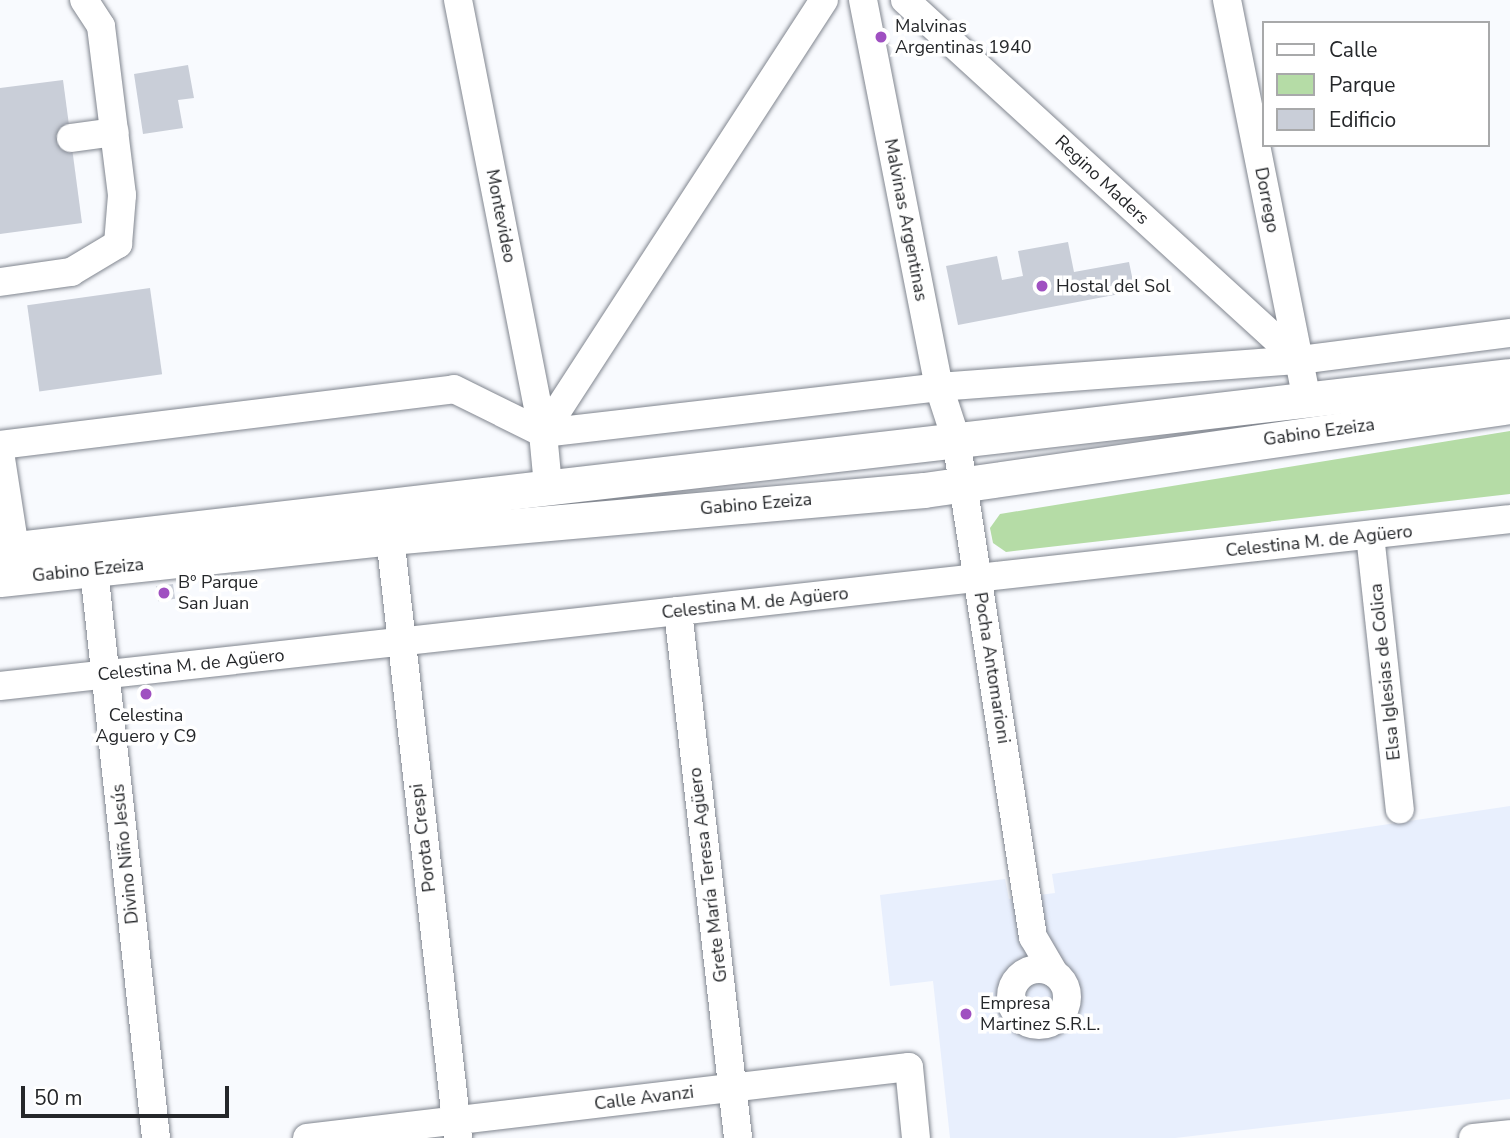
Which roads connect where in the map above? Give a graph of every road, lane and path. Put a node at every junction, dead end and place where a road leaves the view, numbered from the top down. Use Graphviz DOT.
graph roads {
  1 [pos="84,0"];
  2 [pos="458,0"];
  3 [pos="824,0"];
  4 [pos="863,0"];
  5 [pos="905,0"];
  6 [pos="1227,0"];
  7 [pos="115,132"];
  8 [pos="71,138"];
  9 [pos="0,282"];
  10 [pos="1510,332"];
  11 [pos="1299,360"];
  12 [pos="1510,376"];
  13 [pos="939,387"];
  14 [pos="1307,400"];
  15 [pos="1510,407"];
  16 [pos="543,433"];
  17 [pos="956,439"];
  18 [pos="0,445"];
  19 [pos="0,452"];
  20 [pos="963,485"];
  21 [pos="548,486"];
  22 [pos="1510,519"];
  23 [pos="1370,535"];
  24 [pos="390,537"];
  25 [pos="8,550"];
  26 [pos="94,569"];
  27 [pos="979,578"];
  28 [pos="0,579"];
  29 [pos="678,611"];
  30 [pos="400,642"];
  31 [pos="105,674"];
  32 [pos="0,686"];
  33 [pos="1400,808"];
  34 [pos="1033,937"];
  35 [pos="1054,973"];
  36 [pos="1021,975"];
  37 [pos="733,1088"];
  38 [pos="457,1129"];
  39 [pos="1510,1134"];
  40 [pos="156,1138"];
  41 [pos="307,1138"];
  42 [pos="738,1138"];
  43 [pos="916,1138"];
  44 [pos="1474,1138"];
  1 -- 7 [label="street"];
  2 -- 16 [label="street, Montevideo"];
  3 -- 16 [label="street"];
  4 -- 13 [label="street, Malvinas Argentinas"];
  5 -- 11 [label="street, Regino Maders"];
  6 -- 11 [label="street, Dorrego"];
  7 -- 8 [label="street"];
  7 -- 9 [label="street"];
  10 -- 11 [label="street"];
  11 -- 13 [label="street"];
  11 -- 14 [label="street, Dorrego"];
  12 -- 14 [label="main road, Gabino Ezeiza"];
  13 -- 16 [label="street"];
  13 -- 17 [label="street, Malvinas Argentinas"];
  14 -- 17 [label="main road, Gabino Ezeiza"];
  15 -- 20 [label="main road, Gabino Ezeiza"];
  16 -- 18 [label="street"];
  16 -- 21 [label="street, Montevideo"];
  17 -- 20 [label="street, Pocha Antomarioni"];
  17 -- 21 [label="main road, Gabino Ezeiza"];
  19 -- 25 [label="street"];
  20 -- 24 [label="main road, Gabino Ezeiza"];
  20 -- 27 [label="street, Pocha Antomarioni"];
  21 -- 25 [label="main road, Gabino Ezeiza"];
  22 -- 23 [label="street, Celestina M. de Agüero"];
  23 -- 27 [label="street, Celestina M. de Agüero"];
  23 -- 33 [label="street, Elsa Iglesias de Colica"];
  24 -- 26 [label="main road, Gabino Ezeiza"];
  24 -- 30 [label="street, Porota Crespi"];
  26 -- 28 [label="main road, Gabino Ezeiza"];
  26 -- 31 [label="street, Divino Niño Jesús"];
  27 -- 29 [label="street, Celestina M. de Agüero"];
  27 -- 34 [label="street, Pocha Antomarioni"];
  29 -- 30 [label="street, Celestina M. de Agüero"];
  29 -- 37 [label="street, Grete María Teresa Agüero"];
  30 -- 31 [label="street, Celestina M. de Agüero"];
  30 -- 38 [label="street, Porota Crespi"];
  31 -- 32 [label="street, Celestina M. de Agüero"];
  31 -- 40 [label="street, Divino Niño Jesús"];
  34 -- 35 [label="street"];
  34 -- 36 [label="street"];
  35 -- 36 [label="street"];
  35 -- 36 [label="street"];
  37 -- 38 [label="street, Calle Avanzi"];
  37 -- 42 [label="street, Grete María Teresa Agüero"];
  37 -- 43 [label="street, Calle Avanzi"];
  38 -- 41 [label="street, Calle Avanzi"];
  39 -- 44 [label="street"];
}
